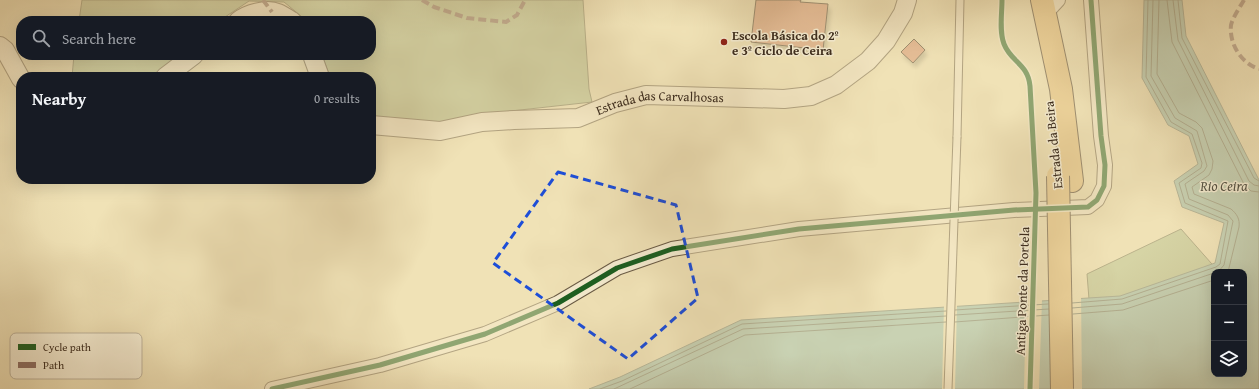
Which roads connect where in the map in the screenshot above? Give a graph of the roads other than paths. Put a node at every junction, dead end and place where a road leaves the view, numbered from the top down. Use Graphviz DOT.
graph roads {
  1 [pos="907,0"];
  2 [pos="960,0"];
  3 [pos="1027,0"];
  4 [pos="1091,0"];
  5 [pos="1048,5"];
  6 [pos="244,16"];
  7 [pos="283,16"];
  8 [pos="0,46"];
  9 [pos="187,60"];
  10 [pos="314,60"];
  11 [pos="17,72"];
  12 [pos="172,72"];
  13 [pos="318,72"];
  14 [pos="376,125"];
  15 [pos="1065,179"];
  16 [pos="272,389"];
  17 [pos="948,389"];
  18 [pos="1062,389"];
  19 [pos="1074,389"];
  1 -- 14 [label="street, Estrada das Carvalhosas"];
  2 -- 17 [label="lane, bridge"];
  3 -- 15 [label="main road, Estrada da Beira"];
  4 -- 16 [label="street"];
  5 -- 15 [label="main road, Estrada da Beira"];
  6 -- 7 [label="street"];
  8 -- 11 [label="street"];
  9 -- 12 [label="street"];
  10 -- 13 [label="street"];
  15 -- 18 [label="main road, Estrada da Beira, bridge"];
  15 -- 19 [label="main road, Estrada da Beira"];
}
